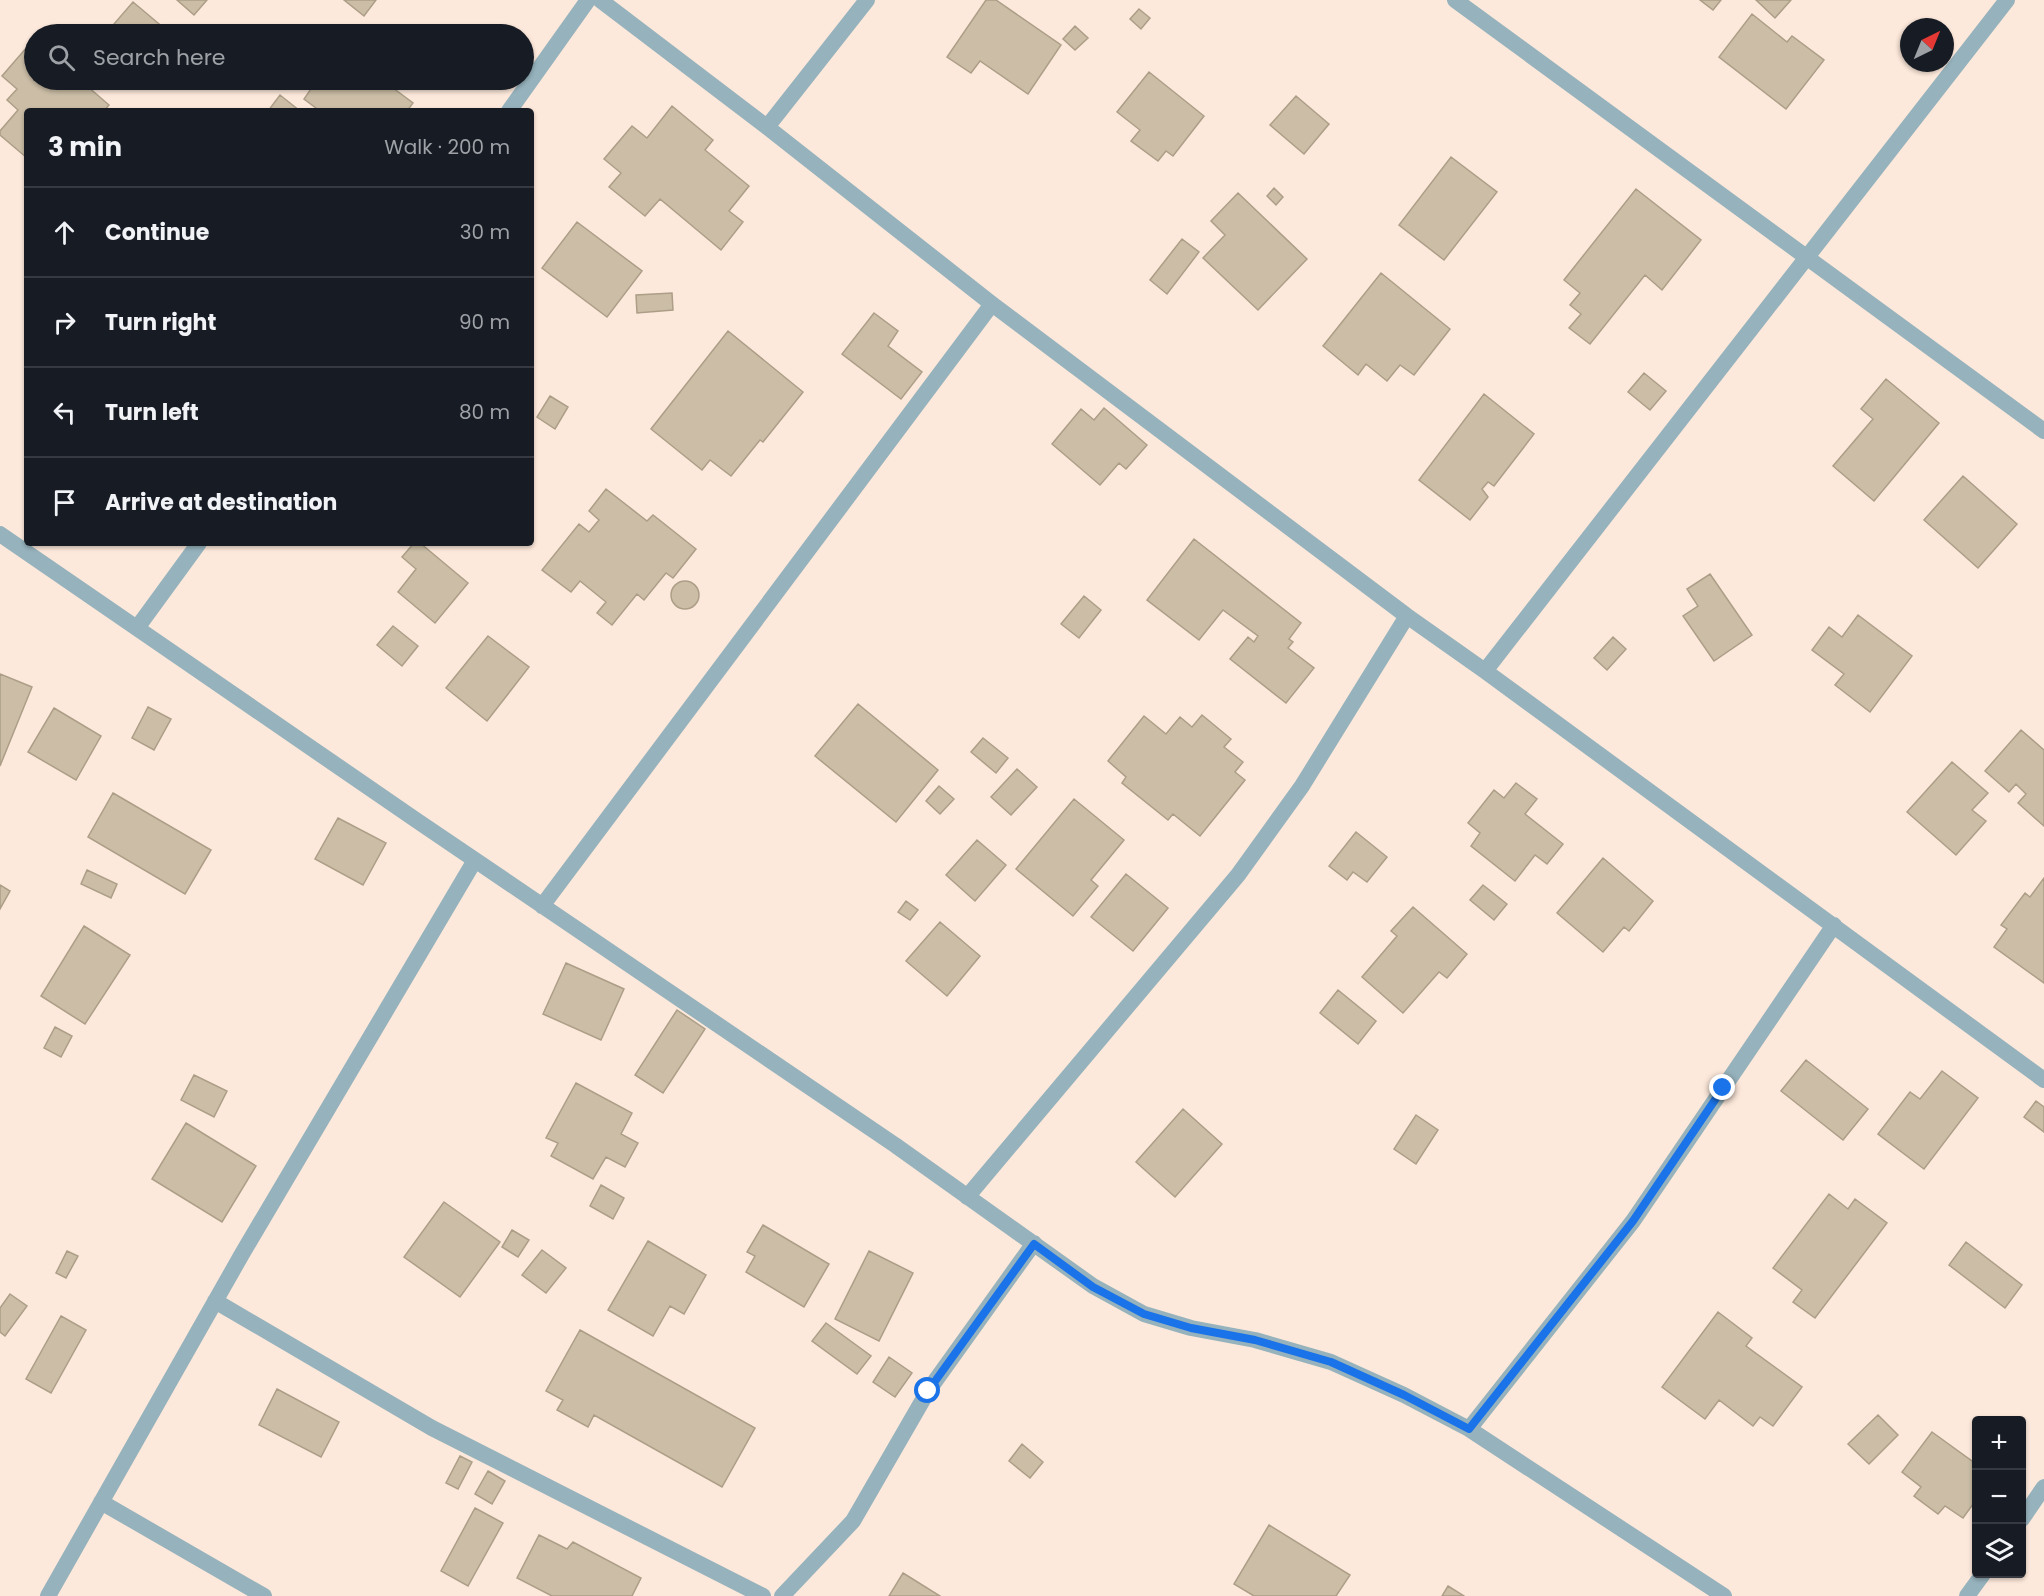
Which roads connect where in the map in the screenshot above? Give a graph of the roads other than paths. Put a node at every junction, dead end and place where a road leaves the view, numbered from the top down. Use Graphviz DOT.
graph roads {
  1 [pos="588,0"];
  2 [pos="600,0"];
  3 [pos="867,0"];
  4 [pos="1455,0"];
  5 [pos="2007,0"];
  6 [pos="534,76"];
  7 [pos="524,90"];
  8 [pos="511,108"];
  9 [pos="767,127"];
  10 [pos="1807,258"];
  11 [pos="992,304"];
  12 [pos="2044,431"];
  13 [pos="0,534"];
  14 [pos="197,546"];
  15 [pos="1407,616"];
  16 [pos="137,628"];
  17 [pos="1485,671"];
  18 [pos="475,860"];
  19 [pos="542,906"];
  20 [pos="1834,925"];
  21 [pos="2044,1080"];
  22 [pos="967,1197"];
  23 [pos="1034,1244"];
  24 [pos="215,1301"];
  25 [pos="1469,1429"];
  26 [pos="2044,1487"];
  27 [pos="101,1502"];
  28 [pos="2026,1513"];
  29 [pos="1980,1578"];
  30 [pos="48,1596"];
  31 [pos="264,1596"];
  32 [pos="763,1596"];
  33 [pos="782,1596"];
  34 [pos="1724,1596"];
  35 [pos="1967,1596"];
  1 -- 6 [label="street"];
  2 -- 9 [label="street"];
  3 -- 9 [label="street"];
  4 -- 10 [label="street"];
  5 -- 10 [label="street"];
  7 -- 8 [label="street"];
  9 -- 11 [label="street"];
  10 -- 12 [label="street"];
  10 -- 17 [label="street"];
  11 -- 15 [label="street"];
  11 -- 19 [label="street"];
  13 -- 16 [label="street"];
  14 -- 16 [label="street"];
  15 -- 17 [label="street"];
  15 -- 22 [label="street"];
  16 -- 18 [label="street"];
  17 -- 20 [label="street"];
  18 -- 19 [label="street"];
  18 -- 24 [label="street"];
  19 -- 22 [label="street"];
  20 -- 21 [label="street"];
  20 -- 25 [label="street"];
  22 -- 23 [label="street"];
  23 -- 25 [label="street"];
  23 -- 33 [label="street"];
  24 -- 27 [label="street"];
  24 -- 32 [label="street"];
  25 -- 34 [label="street"];
  26 -- 28 [label="street"];
  27 -- 30 [label="street"];
  27 -- 31 [label="street"];
  29 -- 35 [label="street"];
}
